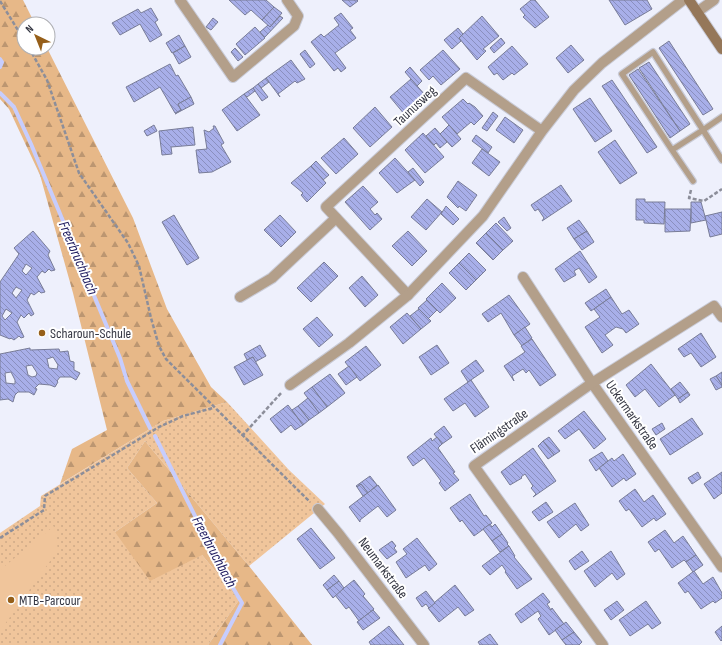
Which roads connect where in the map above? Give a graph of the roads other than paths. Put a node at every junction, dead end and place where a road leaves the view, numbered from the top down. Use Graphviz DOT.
graph roads {
  1 [pos="180,0"];
  2 [pos="683,0"];
  3 [pos="690,0"];
  4 [pos="714,0"];
  5 [pos="292,2"];
  6 [pos="697,12"];
  7 [pos="722,50"];
  8 [pos="722,117"];
  9 [pos="703,130"];
  10 [pos="542,131"];
  11 [pos="672,150"];
  12 [pos="722,160"];
  13 [pos="693,181"];
  14 [pos="336,218"];
  15 [pos="523,277"];
  16 [pos="408,295"];
  17 [pos="240,297"];
  18 [pos="722,317"];
  19 [pos="592,383"];
  20 [pos="290,385"];
  21 [pos="318,510"];
  22 [pos="722,566"];
  23 [pos="424,645"];
  24 [pos="603,645"];
  1 -- 5 [label="street"];
  2 -- 10 [label="street"];
  3 -- 6 [label="street"];
  4 -- 6 [label="street"];
  6 -- 7 [label="street"];
  8 -- 9 [label="lane"];
  9 -- 11 [label="lane"];
  9 -- 11 [label="lane"];
  9 -- 12 [label="lane"];
  10 -- 14 [label="street, Taunusweg"];
  10 -- 16 [label="street"];
  11 -- 13 [label="lane"];
  14 -- 16 [label="street, Taunusweg"];
  14 -- 17 [label="street"];
  15 -- 19 [label="street, Uckermarkstraße"];
  16 -- 20 [label="street"];
  18 -- 19 [label="street, Flämingstraße"];
  19 -- 22 [label="street, Uckermarkstraße"];
  19 -- 24 [label="street, Flämingstraße"];
  21 -- 23 [label="street, Neumarkstraße"];
}
